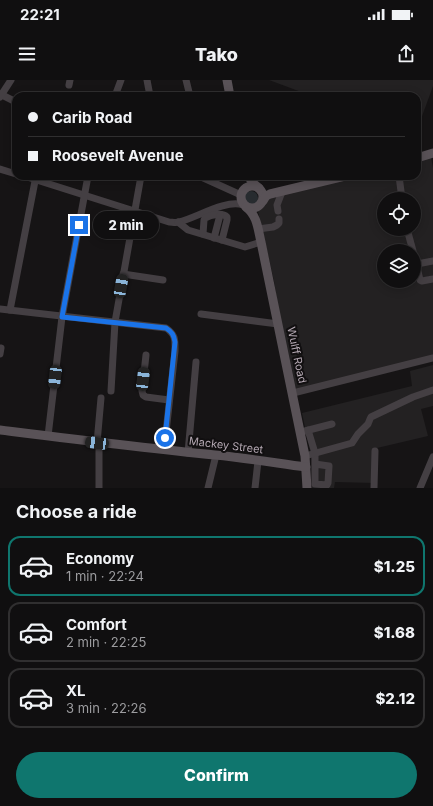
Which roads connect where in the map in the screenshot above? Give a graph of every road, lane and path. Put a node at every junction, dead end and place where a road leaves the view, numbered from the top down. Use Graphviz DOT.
graph roads {
  1 [pos="11,80"];
  2 [pos="121,80"];
  3 [pos="147,80"];
  4 [pos="186,80"];
  5 [pos="227,80"];
  6 [pos="116,92"];
  7 [pos="149,92"];
  8 [pos="189,92"];
  9 [pos="229,92"];
  10 [pos="1,95"];
  11 [pos="12,100"];
  12 [pos="433,150"];
  13 [pos="421,153"];
  14 [pos="433,154"];
  15 [pos="421,157"];
  16 [pos="0,169"];
  17 [pos="12,173"];
  18 [pos="35,180"];
  19 [pos="41,180"];
  20 [pos="87,180"];
  21 [pos="140,180"];
  22 [pos="207,180"];
  23 [pos="246,180"];
  24 [pos="250,180"];
  25 [pos="305,180"];
  26 [pos="329,180"];
  27 [pos="400,180"];
  28 [pos="259,189"];
  29 [pos="282,192"];
  30 [pos="401,192"];
  31 [pos="85,195"];
  32 [pos="243,199"];
  33 [pos="262,202"];
  34 [pos="134,211"];
  35 [pos="220,215"];
  36 [pos="178,222"];
  37 [pos="258,229"];
  38 [pos="202,234"];
  39 [pos="214,238"];
  40 [pos="222,240"];
  41 [pos="261,242"];
  42 [pos="433,261"];
  43 [pos="421,263"];
  44 [pos="123,274"];
  45 [pos="433,278"];
  46 [pos="164,280"];
  47 [pos="421,281"];
  48 [pos="0,309"];
  49 [pos="10,310"];
  50 [pos="201,314"];
  51 [pos="62,317"];
  52 [pos="115,322"];
  53 [pos="278,324"];
  54 [pos="146,355"];
  55 [pos="433,358"];
  56 [pos="196,362"];
  57 [pos="433,390"];
  58 [pos="111,391"];
  59 [pos="293,393"];
  60 [pos="101,398"];
  61 [pos="169,400"];
  62 [pos="332,424"];
  63 [pos="0,430"];
  64 [pos="304,431"];
  65 [pos="48,436"];
  66 [pos="98,443"];
  67 [pos="164,450"];
  68 [pos="374,451"];
  69 [pos="188,453"];
  70 [pos="315,454"];
  71 [pos="216,455"];
  72 [pos="305,456"];
  73 [pos="433,456"];
  74 [pos="258,461"];
  75 [pos="315,464"];
  76 [pos="306,468"];
  77 [pos="99,488"];
  78 [pos="208,488"];
  79 [pos="255,488"];
  80 [pos="307,488"];
  81 [pos="374,488"];
  82 [pos="420,488"];
  1 -- 10 [label="street"];
  2 -- 6 [label="street"];
  3 -- 7 [label="street"];
  4 -- 8 [label="street"];
  5 -- 9 [label="main road"];
  10 -- 11 [label="street"];
  12 -- 13 [label="main road"];
  14 -- 15 [label="main road"];
  16 -- 17 [label="street"];
  18 -- 49 [label="street"];
  19 -- 31 [label="street"];
  20 -- 31 [label="street"];
  21 -- 34 [label="street"];
  22 -- 32 [label="street"];
  23 -- 32 [label="main road"];
  24 -- 28 [label="main road"];
  25 -- 28 [label="main road"];
  26 -- 29 [label="main road"];
  27 -- 30 [label="street"];
  28 -- 32 [label="main road"];
  28 -- 33 [label="main road"];
  29 -- 33 [label="main road"];
  29 -- 37 [label="street"];
  31 -- 34 [label="street"];
  31 -- 51 [label="street"];
  32 -- 33 [label="main road"];
  32 -- 36 [label="street"];
  32 -- 37 [label="main road, Wulff Road"];
  33 -- 37 [label="main road, Wulff Road"];
  34 -- 36 [label="street"];
  34 -- 44 [label="street"];
  35 -- 38 [label="street"];
  35 -- 39 [label="street"];
  35 -- 40 [label="street"];
  36 -- 38 [label="street"];
  37 -- 41 [label="main road, Wulff Road"];
  38 -- 39 [label="street"];
  39 -- 40 [label="street"];
  40 -- 41 [label="street"];
  41 -- 53 [label="main road, Wulff Road"];
  42 -- 43 [label="street"];
  44 -- 46 [label="street"];
  44 -- 52 [label="street"];
  45 -- 47 [label="street"];
  48 -- 49 [label="street"];
  49 -- 51 [label="street"];
  50 -- 53 [label="street"];
  51 -- 52 [label="street"];
  51 -- 65 [label="street"];
  52 -- 58 [label="street"];
  52 -- 61 [label="street"];
  53 -- 59 [label="main road, Wulff Road"];
  54 -- 61 [label="street"];
  55 -- 59 [label="street"];
  56 -- 69 [label="street"];
  57 -- 70 [label="street"];
  59 -- 64 [label="main road, Wulff Road"];
  60 -- 66 [label="street"];
  61 -- 67 [label="street"];
  62 -- 64 [label="street"];
  63 -- 65 [label="main road, Mackey Street"];
  64 -- 70 [label="street"];
  64 -- 72 [label="main road, Wulff Road"];
  65 -- 66 [label="main road, Mackey Street"];
  66 -- 67 [label="main road, Mackey Street"];
  66 -- 77 [label="street"];
  67 -- 69 [label="main road, Mackey Street"];
  68 -- 81 [label="street"];
  69 -- 71 [label="main road, Mackey Street"];
  70 -- 72 [label="street"];
  70 -- 75 [label="street"];
  71 -- 74 [label="main road, Mackey Street"];
  71 -- 78 [label="street"];
  72 -- 76 [label="main road, Wulff Road"];
  73 -- 82 [label="street"];
  74 -- 76 [label="main road, Mackey Street"];
  74 -- 79 [label="street"];
  76 -- 80 [label="main road, Wulff Road"];
}
